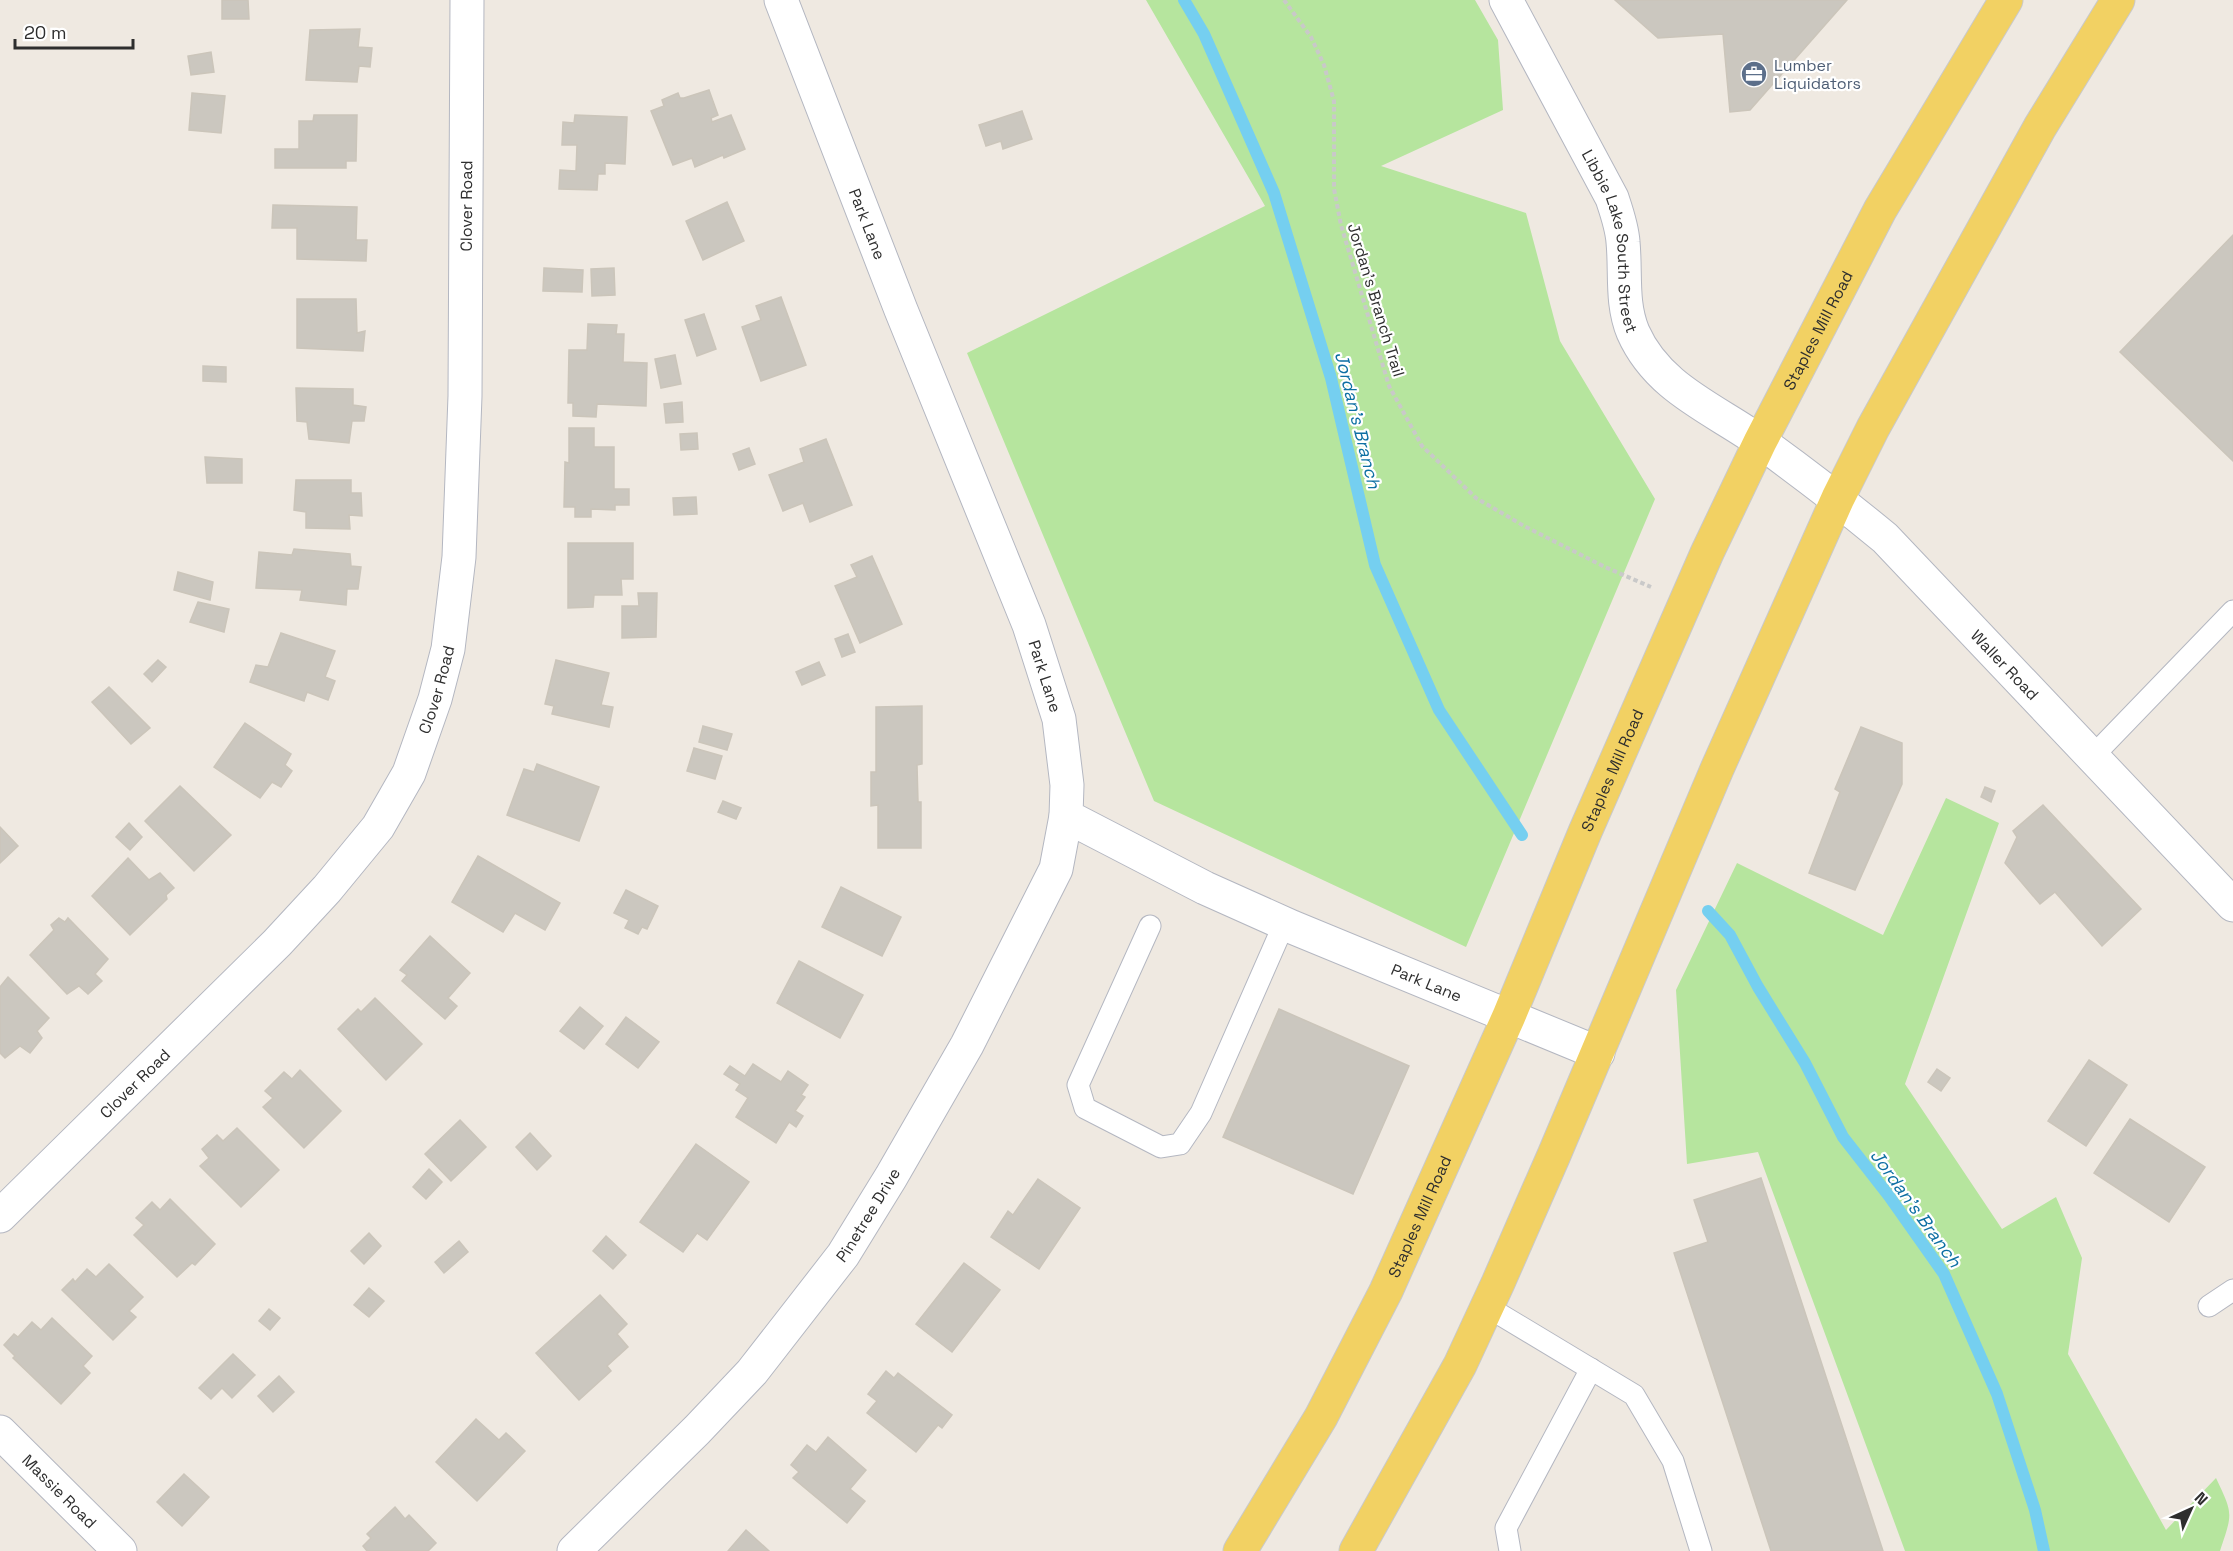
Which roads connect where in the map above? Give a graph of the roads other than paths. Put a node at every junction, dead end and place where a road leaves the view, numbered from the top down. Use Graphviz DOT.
graph roads {
  1 [pos="467,0"];
  2 [pos="781,0"];
  3 [pos="1506,0"];
  4 [pos="2006,0"];
  5 [pos="2118,0"];
  6 [pos="1760,442"];
  7 [pos="1838,498"];
  8 [pos="2233,611"];
  9 [pos="2092,757"];
  10 [pos="1066,816"];
  11 [pos="2233,905"];
  12 [pos="1284,924"];
  13 [pos="1150,926"];
  14 [pos="1509,1016"];
  15 [pos="1598,1053"];
  16 [pos="0,1216"];
  17 [pos="2233,1290"];
  18 [pos="1486,1306"];
  19 [pos="2209,1306"];
  20 [pos="1591,1369"];
  21 [pos="0,1432"];
  22 [pos="120,1551"];
  23 [pos="574,1551"];
  24 [pos="1239,1551"];
  25 [pos="1356,1551"];
  26 [pos="1510,1551"];
  27 [pos="1701,1551"];
  1 -- 16 [label="street, Clover Road"];
  2 -- 10 [label="street, Park Lane"];
  3 -- 6 [label="street, Libbie Lake South Street"];
  4 -- 6 [label="main road, Staples Mill Road"];
  5 -- 7 [label="main road"];
  6 -- 7 [label="street, Waller Road"];
  6 -- 14 [label="main road, Staples Mill Road"];
  7 -- 9 [label="street, Waller Road"];
  7 -- 15 [label="main road"];
  8 -- 9 [label="lane"];
  9 -- 11 [label="street, Waller Road"];
  10 -- 12 [label="street, Park Lane"];
  10 -- 23 [label="street, Pinetree Drive"];
  12 -- 13 [label="lane"];
  12 -- 14 [label="street, Park Lane"];
  14 -- 15 [label="street, Park Lane"];
  14 -- 24 [label="main road, Staples Mill Road"];
  15 -- 18 [label="main road"];
  17 -- 19 [label="lane"];
  18 -- 20 [label="lane"];
  18 -- 25 [label="main road"];
  20 -- 26 [label="lane"];
  20 -- 27 [label="lane"];
  21 -- 22 [label="street, Massie Road"];
}
